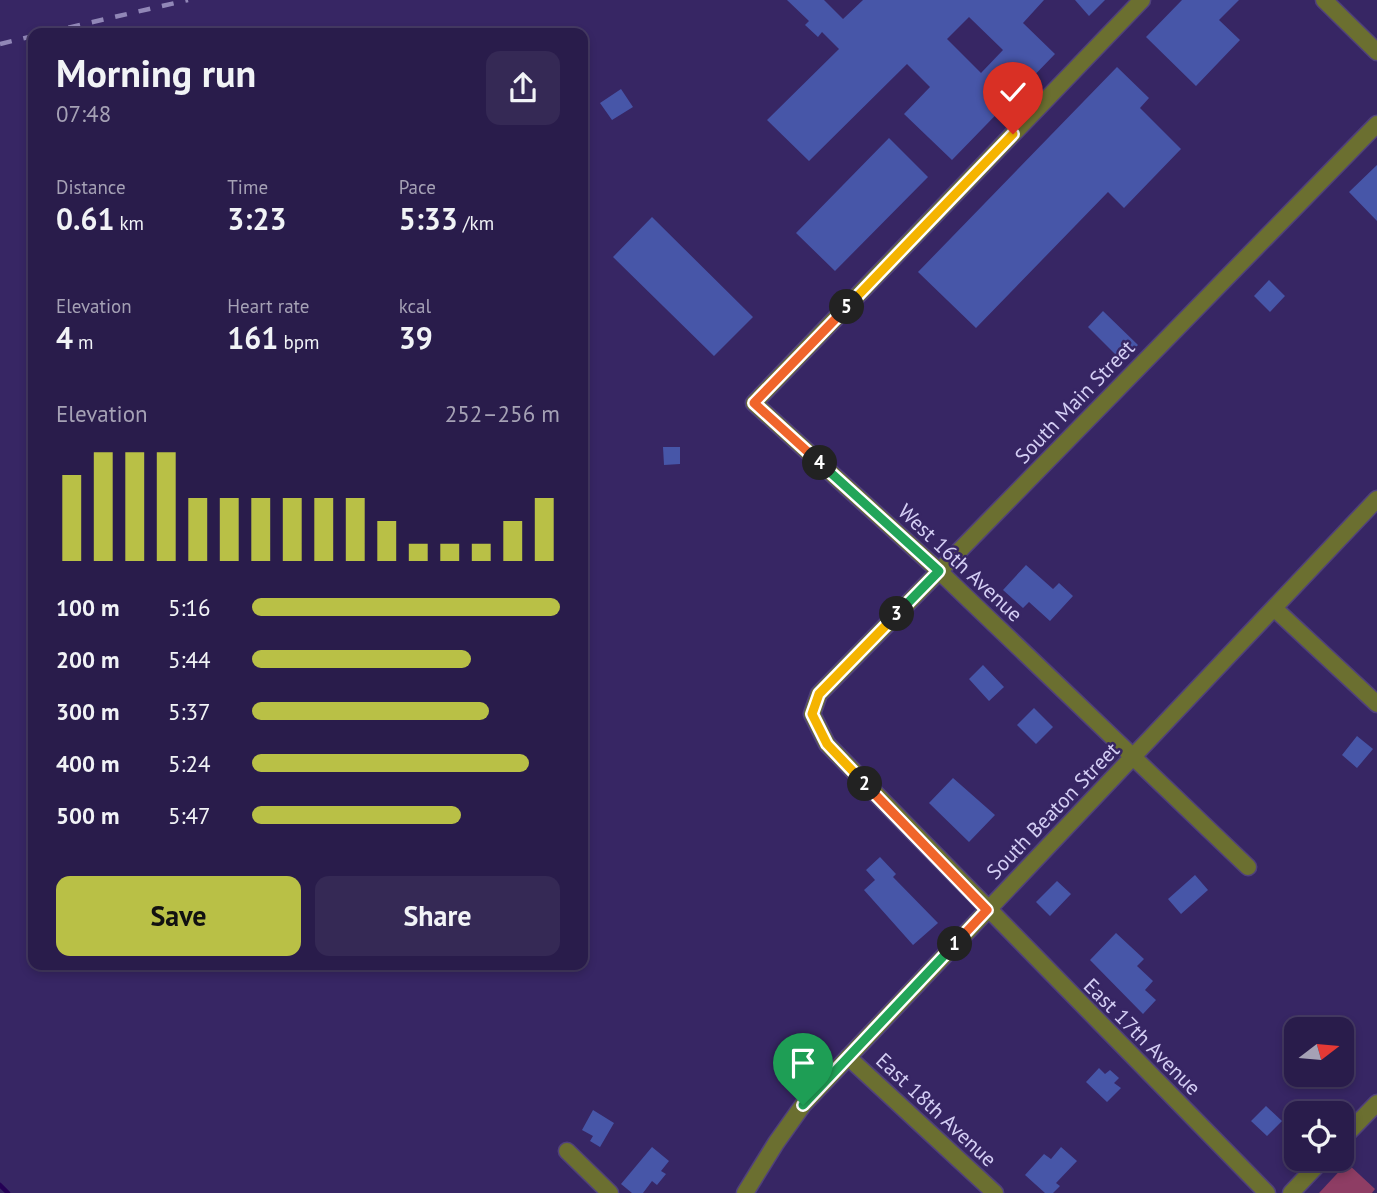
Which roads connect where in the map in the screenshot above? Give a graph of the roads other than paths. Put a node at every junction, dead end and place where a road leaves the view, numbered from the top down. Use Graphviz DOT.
graph roads {
  1 [pos="1142,0"];
  2 [pos="1324,0"];
  3 [pos="1377,52"];
  4 [pos="1377,124"];
  5 [pos="1377,499"];
  6 [pos="939,571"];
  7 [pos="1275,609"];
  8 [pos="1377,704"];
  9 [pos="812,714"];
  10 [pos="1135,757"];
  11 [pos="1248,867"];
  12 [pos="987,910"];
  13 [pos="848,1057"];
  14 [pos="1377,1103"];
  15 [pos="1354,1127"];
  16 [pos="567,1151"];
  17 [pos="1312,1171"];
  18 [pos="610,1193"];
  19 [pos="745,1193"];
  20 [pos="995,1193"];
  21 [pos="1267,1193"];
  22 [pos="1291,1193"];
  1 -- 6 [label="street, West 16th Avenue"];
  2 -- 3 [label="street"];
  4 -- 6 [label="street, South Main Street"];
  5 -- 7 [label="street, South Beaton Street"];
  6 -- 9 [label="street, South Main Street"];
  6 -- 10 [label="street, West 16th Avenue"];
  7 -- 8 [label="street"];
  7 -- 10 [label="street, South Beaton Street"];
  9 -- 12 [label="street, East 17th Avenue"];
  10 -- 11 [label="street, West 16th Avenue"];
  10 -- 12 [label="street, South Beaton Street"];
  12 -- 13 [label="street, South Beaton Street"];
  12 -- 21 [label="street, East 17th Avenue"];
  13 -- 19 [label="street, South Beaton Street"];
  13 -- 20 [label="street, East 18th Avenue"];
  14 -- 15 [label="street"];
  16 -- 18 [label="street"];
  17 -- 22 [label="street"];
}
